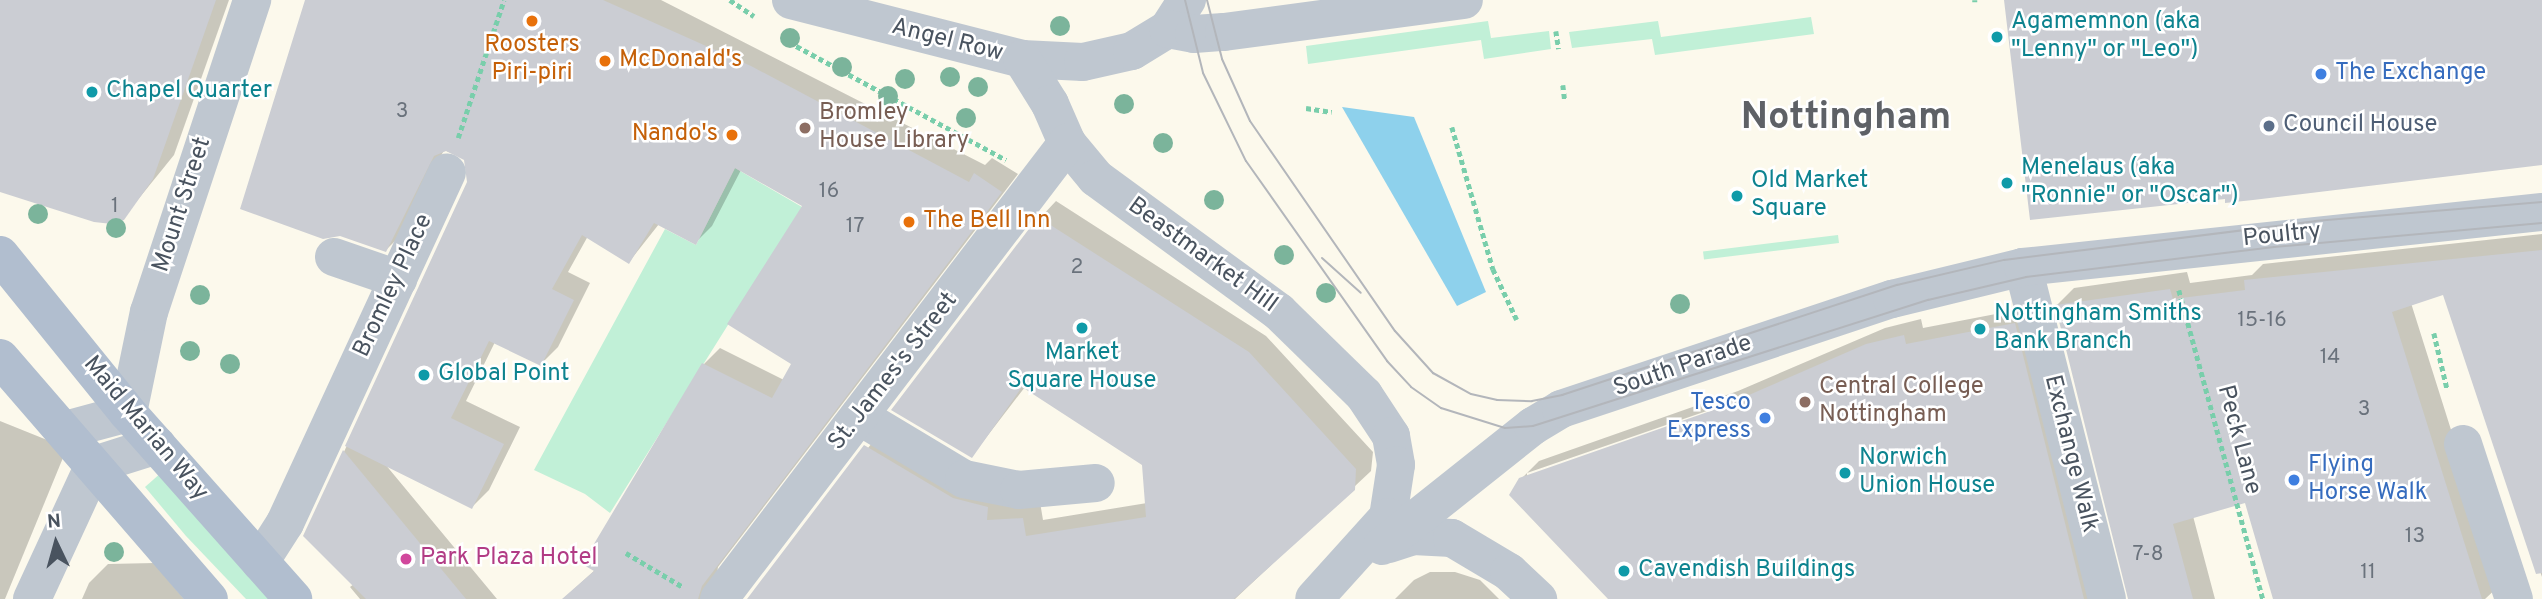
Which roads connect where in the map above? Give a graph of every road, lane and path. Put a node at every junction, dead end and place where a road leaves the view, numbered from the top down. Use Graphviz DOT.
graph roads {
  1 [pos="252,0"];
  2 [pos="505,0"];
  3 [pos="730,0"];
  4 [pos="791,0"];
  5 [pos="1199,0"];
  6 [pos="1464,0"];
  7 [pos="1177,14"];
  8 [pos="757,18"];
  9 [pos="1224,32"];
  10 [pos="1556,32"];
  11 [pos="783,39"];
  12 [pos="1559,49"];
  13 [pos="1022,60"];
  14 [pos="1563,85"];
  15 [pos="1565,102"];
  16 [pos="1306,108"];
  17 [pos="1332,111"];
  18 [pos="1452,127"];
  19 [pos="1067,143"];
  20 [pos="447,173"];
  21 [pos="1041,178"];
  22 [pos="2542,212"];
  23 [pos="2171,248"];
  24 [pos="0,255"];
  25 [pos="334,257"];
  26 [pos="2023,267"];
  27 [pos="398,279"];
  28 [pos="1517,320"];
  29 [pos="2434,333"];
  30 [pos="0,358"];
  31 [pos="2447,388"];
  32 [pos="128,413"];
  33 [pos="859,416"];
  34 [pos="65,429"];
  35 [pos="2463,444"];
  36 [pos="157,445"];
  37 [pos="94,465"];
  38 [pos="1096,483"];
  39 [pos="1381,546"];
  40 [pos="626,553"];
  41 [pos="260,562"];
  42 [pos="1322,591"];
  43 [pos="706,596"];
  44 [pos="32,599"];
  45 [pos="208,599"];
  46 [pos="293,599"];
  47 [pos="1538,599"];
  48 [pos="2108,599"];
  49 [pos="2263,599"];
  50 [pos="2514,599"];
  1 -- 32 [label="street, Mount Street"];
  2 -- 20 [label="path"];
  3 -- 8 [label="path"];
  4 -- 13 [label="street, Angel Row"];
  5 -- 9 [label="street"];
  6 -- 9 [label="street"];
  7 -- 9 [label="street"];
  7 -- 13 [label="street, Angel Row"];
  10 -- 12 [label="path"];
  11 -- 21 [label="path"];
  13 -- 19 [label="street, Beastmarket Hill"];
  14 -- 15 [label="path"];
  16 -- 17 [label="path"];
  18 -- 28 [label="path"];
  19 -- 21 [label="street, St. James's Street"];
  19 -- 42 [label="street, Beastmarket Hill"];
  20 -- 27 [label="street, Bromley Place"];
  21 -- 33 [label="street, St. James's Street"];
  22 -- 23 [label="street, Poultry"];
  23 -- 26 [label="street, Poultry"];
  23 -- 49 [label="path, Peck Lane"];
  24 -- 32 [label="main road, Maid Marian Way"];
  25 -- 27 [label="street"];
  26 -- 39 [label="street, South Parade"];
  26 -- 48 [label="street, Exchange Walk"];
  27 -- 41 [label="street, Bromley Place"];
  29 -- 31 [label="path"];
  30 -- 34 [label="main road"];
  32 -- 34 [label="street"];
  32 -- 36 [label="main road, Maid Marian Way"];
  33 -- 38 [label="street"];
  33 -- 43 [label="street, St. James's Street"];
  34 -- 37 [label="main road"];
  35 -- 50 [label="street"];
  36 -- 37 [label="street"];
  36 -- 41 [label="main road, Maid Marian Way"];
  37 -- 44 [label="street"];
  37 -- 45 [label="main road"];
  39 -- 42 [label="street, South Parade"];
  39 -- 47 [label="street"];
  40 -- 43 [label="path"];
  41 -- 46 [label="main road, Maid Marian Way"];
}
